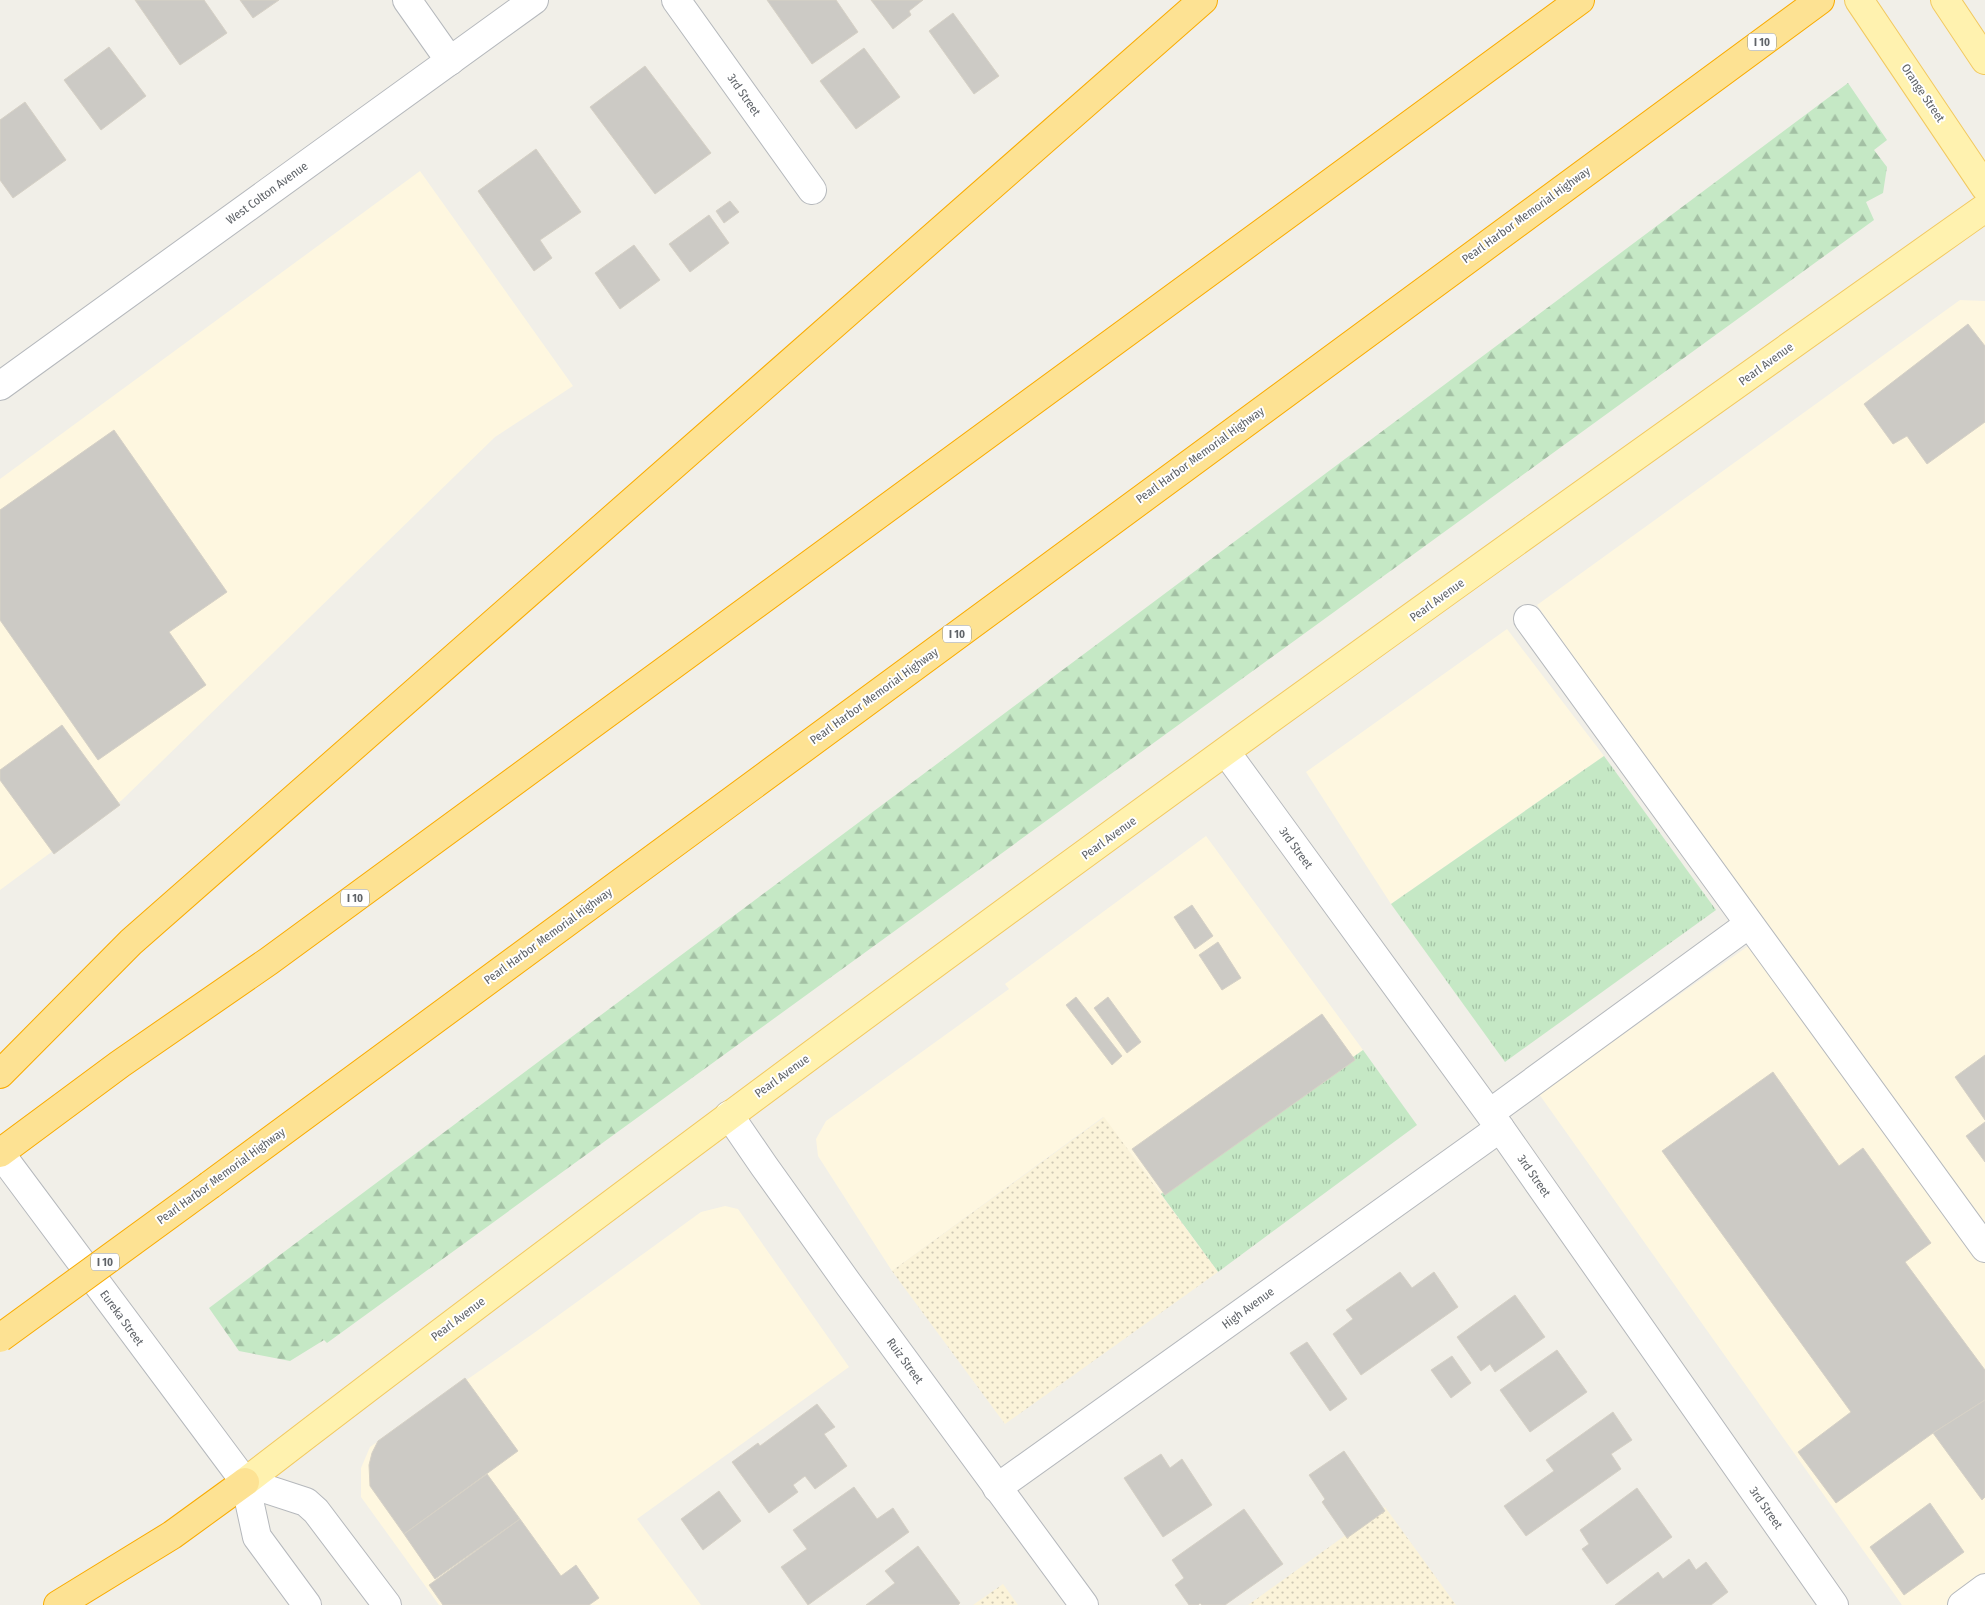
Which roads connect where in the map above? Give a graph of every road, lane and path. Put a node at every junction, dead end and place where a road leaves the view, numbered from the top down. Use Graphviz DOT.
graph roads {
  1 [pos="406,0"];
  2 [pos="534,0"];
  3 [pos="676,0"];
  4 [pos="1203,0"];
  5 [pos="1552,0"];
  6 [pos="1580,0"];
  7 [pos="1820,0"];
  8 [pos="1860,0"];
  9 [pos="1944,0"];
  10 [pos="1527,37"];
  11 [pos="1985,60"];
  12 [pos="450,61"];
  13 [pos="1985,188"];
  14 [pos="812,190"];
  15 [pos="1985,208"];
  16 [pos="0,386"];
  17 [pos="1528,619"];
  18 [pos="1226,752"];
  19 [pos="1749,924"];
  20 [pos="0,1074"];
  21 [pos="729,1115"];
  22 [pos="1495,1121"];
  23 [pos="0,1153"];
  24 [pos="1985,1248"];
  25 [pos="0,1338"];
  26 [pos="244,1482"];
  27 [pos="997,1488"];
  28 [pos="1985,1588"];
  29 [pos="58,1605"];
  30 [pos="306,1605"];
  31 [pos="387,1605"];
  32 [pos="1084,1605"];
  33 [pos="1834,1605"];
  34 [pos="1962,1605"];
  1 -- 12 [label="street"];
  2 -- 12 [label="street, West Colton Avenue"];
  3 -- 14 [label="street, 3rd Street"];
  4 -- 20 [label="highway"];
  5 -- 10 [label="highway"];
  6 -- 10 [label="highway, I 10"];
  7 -- 25 [label="highway, Pearl Harbor Memorial Highway / I 10, bridge"];
  8 -- 13 [label="main road, Orange Street"];
  9 -- 11 [label="main road"];
  10 -- 23 [label="highway, I 10"];
  12 -- 16 [label="street, West Colton Avenue"];
  15 -- 18 [label="main road, Pearl Avenue"];
  17 -- 19 [label="street"];
  18 -- 21 [label="main road, Pearl Avenue"];
  18 -- 22 [label="street, 3rd Street"];
  19 -- 22 [label="street, High Avenue"];
  19 -- 24 [label="street"];
  21 -- 26 [label="main road, Pearl Avenue"];
  21 -- 27 [label="street, Ruiz Street"];
  22 -- 27 [label="street, High Avenue"];
  22 -- 33 [label="street, 3rd Street"];
  23 -- 26 [label="street, Eureka Street"];
  26 -- 29 [label="highway"];
  26 -- 30 [label="street"];
  26 -- 31 [label="street"];
  27 -- 32 [label="street, Ruiz Street"];
  28 -- 34 [label="street"];
}
